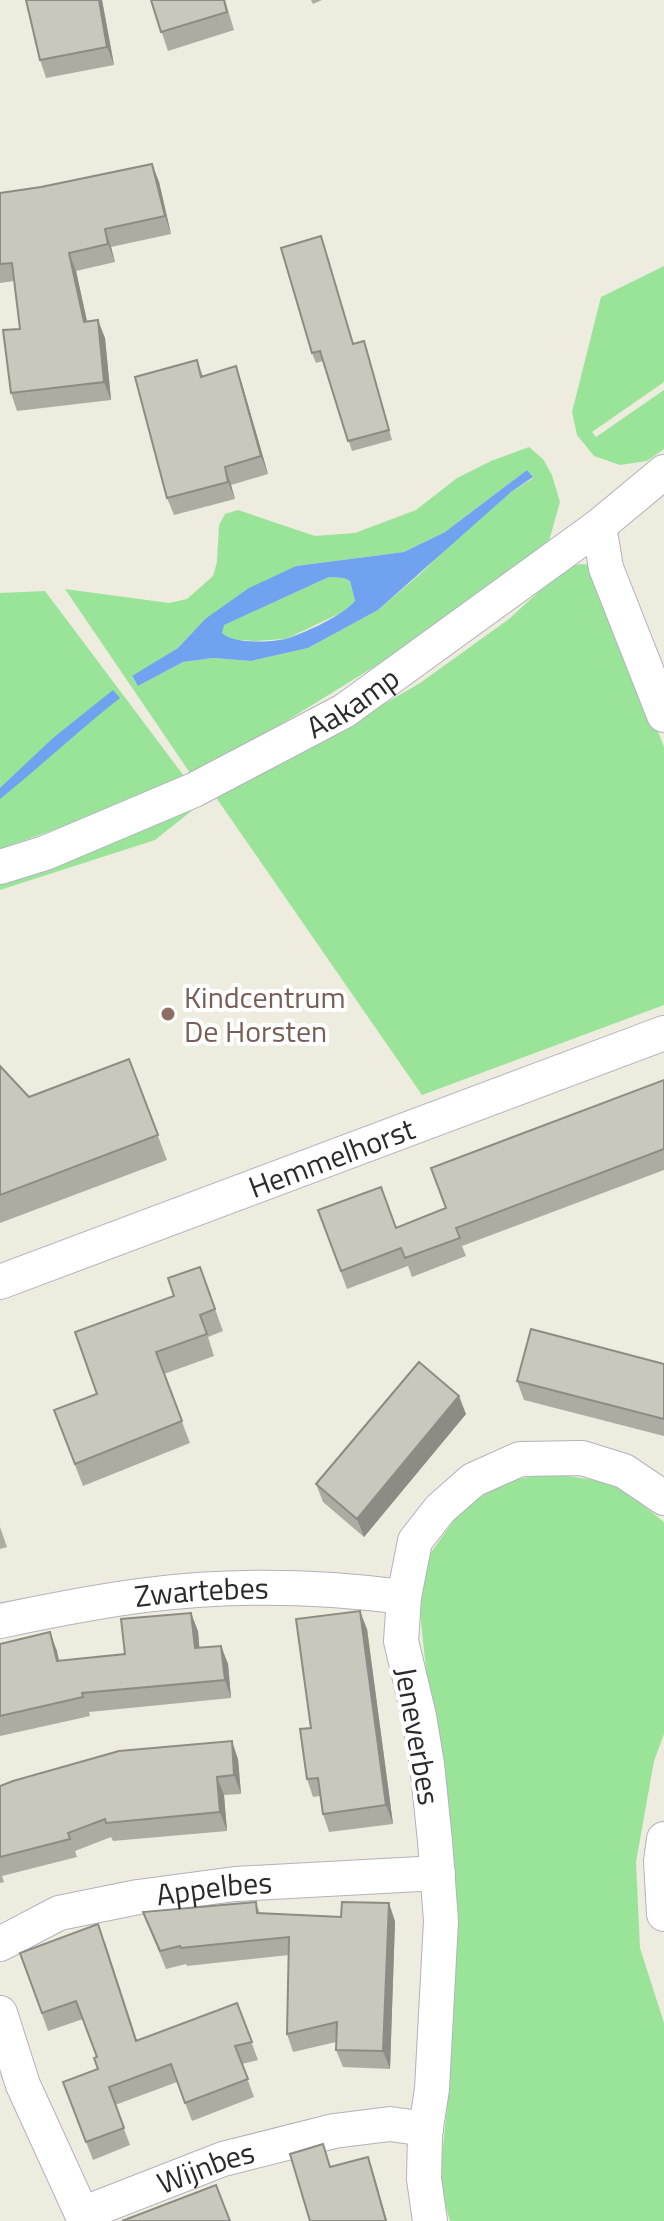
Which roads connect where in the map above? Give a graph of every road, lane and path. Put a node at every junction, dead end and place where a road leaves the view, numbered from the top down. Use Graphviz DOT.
graph roads {
  1 [pos="664,472"];
  2 [pos="599,526"];
  3 [pos="664,715"];
  4 [pos="0,867"];
  5 [pos="664,1033"];
  6 [pos="0,1282"];
  7 [pos="664,1498"];
  8 [pos="404,1597"];
  9 [pos="0,1621"];
  10 [pos="664,1839"];
  11 [pos="438,1873"];
  12 [pos="664,1914"];
  13 [pos="0,1944"];
  14 [pos="0,2013"];
  15 [pos="426,2129"];
  16 [pos="430,2221"];
  1 -- 2 [label="street, Aakamp"];
  2 -- 3 [label="street"];
  2 -- 4 [label="street, Aakamp"];
  5 -- 6 [label="street, Hemmelhorst"];
  7 -- 8 [label="street, Jeneverbes"];
  8 -- 9 [label="street, Zwartebes"];
  8 -- 11 [label="street, Jeneverbes"];
  10 -- 12 [label="street"];
  11 -- 13 [label="street, Appelbes"];
  11 -- 15 [label="street, Jeneverbes"];
  14 -- 15 [label="street, Wijnbes"];
  15 -- 16 [label="street, Jeneverbes"];
}
